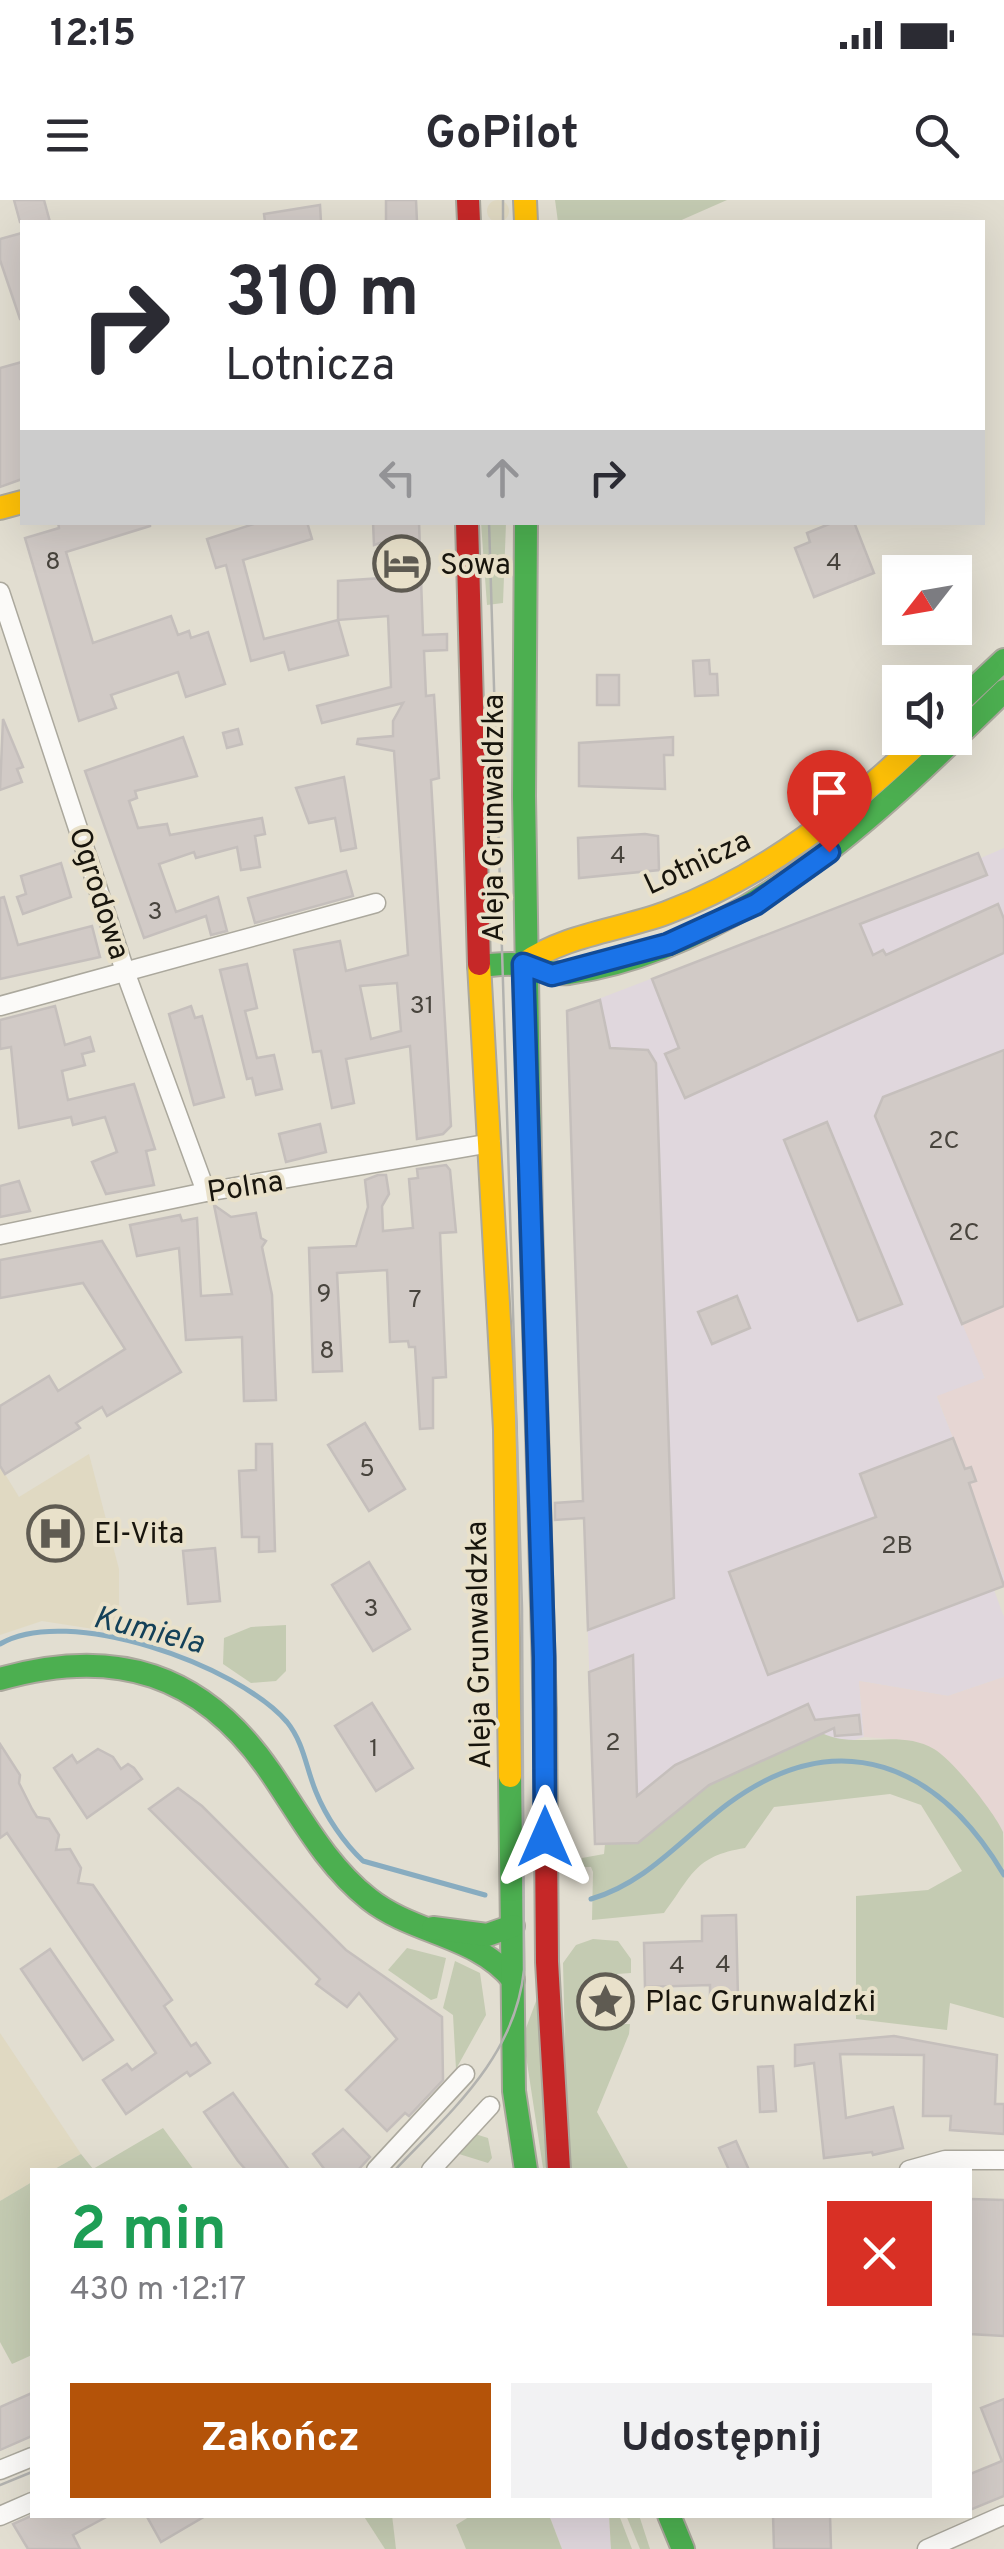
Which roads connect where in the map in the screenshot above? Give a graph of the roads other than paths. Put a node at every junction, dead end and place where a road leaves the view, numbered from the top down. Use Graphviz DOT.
graph roads {
  1 [pos="467,525"];
  2 [pos="526,525"];
  3 [pos="0,592"];
  4 [pos="1004,660"];
  5 [pos="972,690"];
  6 [pos="1004,691"];
  7 [pos="905,755"];
  8 [pos="376,903"];
  9 [pos="523,964"];
  10 [pos="480,966"];
  11 [pos="126,974"];
  12 [pos="0,1006"];
  13 [pos="491,1143"];
  14 [pos="206,1192"];
  15 [pos="0,1235"];
  16 [pos="0,1679"];
  17 [pos="513,1926"];
  18 [pos="419,1928"];
  19 [pos="513,1980"];
  20 [pos="465,2074"];
  21 [pos="490,2106"];
  22 [pos="1004,2160"];
  23 [pos="378,2168"];
  24 [pos="433,2168"];
  25 [pos="526,2168"];
  26 [pos="559,2168"];
  27 [pos="917,2168"];
  28 [pos="30,2458"];
  29 [pos="0,2470"];
  30 [pos="30,2503"];
  31 [pos="1004,2514"];
  32 [pos="0,2516"];
  33 [pos="670,2518"];
  34 [pos="683,2549"];
  35 [pos="927,2549"];
  1 -- 10 [label="main road, Aleja Grunwaldzka"];
  2 -- 9 [label="main road, Aleja Grunwaldzka"];
  3 -- 11 [label="street, Ogrodowa"];
  4 -- 5 [label="main road"];
  6 -- 9 [label="main road, Lotnicza"];
  7 -- 9 [label="main road, Lotnicza"];
  8 -- 11 [label="street"];
  9 -- 10 [label="main road, Lotnicza"];
  9 -- 26 [label="main road, Aleja Grunwaldzka"];
  10 -- 13 [label="main road, Aleja Grunwaldzka"];
  11 -- 12 [label="street"];
  11 -- 14 [label="street, Ogrodowa"];
  13 -- 14 [label="street, Polna"];
  13 -- 17 [label="main road, Aleja Grunwaldzka"];
  14 -- 15 [label="street, Polna"];
  16 -- 18 [label="main road"];
  17 -- 18 [label="main road"];
  17 -- 19 [label="main road, Aleja Grunwaldzka"];
  18 -- 19 [label="main road"];
  19 -- 25 [label="main road, Aleja Grunwaldzka"];
  20 -- 23 [label="street"];
  21 -- 24 [label="street"];
  22 -- 27 [label="street"];
  28 -- 29 [label="street"];
  30 -- 32 [label="street"];
  31 -- 35 [label="street"];
  33 -- 34 [label="main road"];
}
